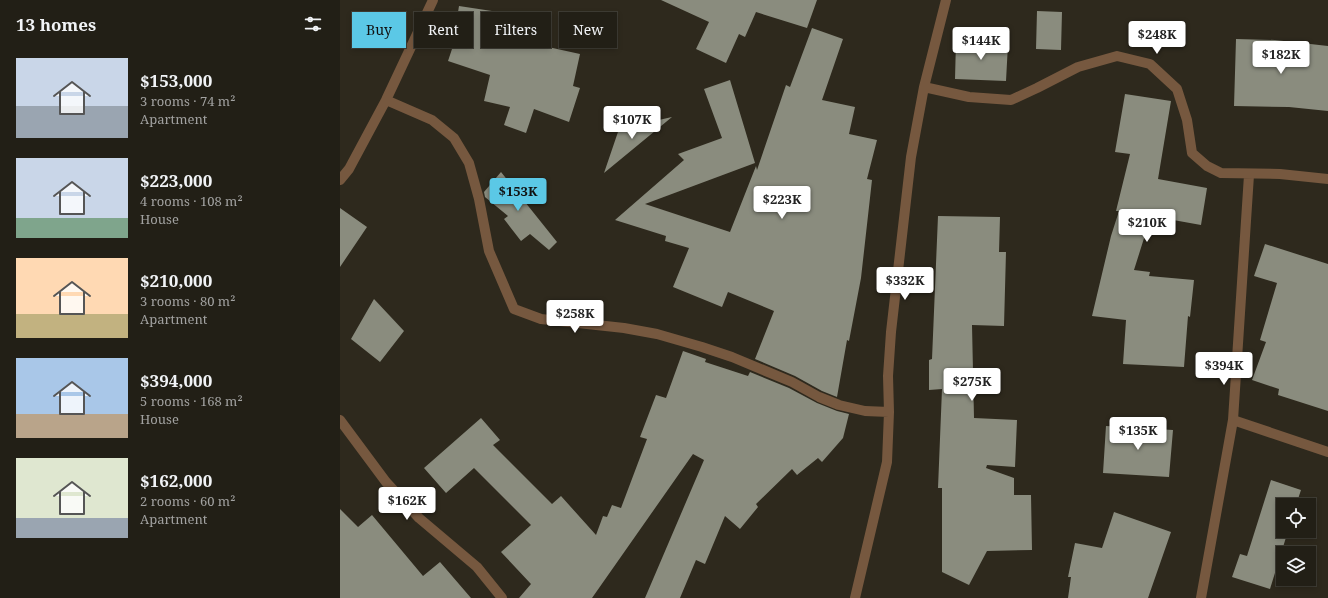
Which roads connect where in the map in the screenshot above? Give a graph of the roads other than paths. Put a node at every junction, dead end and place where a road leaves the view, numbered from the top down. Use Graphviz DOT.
graph roads {
  1 [pos="433,0"];
  2 [pos="946,0"];
  3 [pos="924,86"];
  4 [pos="386,100"];
  5 [pos="1248,174"];
  6 [pos="1328,179"];
  7 [pos="340,180"];
  8 [pos="889,412"];
  9 [pos="340,420"];
  10 [pos="1233,420"];
  11 [pos="1328,452"];
  12 [pos="502,598"];
  13 [pos="856,598"];
  14 [pos="1201,598"];
  1 -- 4 [label="street"];
  2 -- 3 [label="street"];
  3 -- 5 [label="street"];
  3 -- 8 [label="street"];
  4 -- 7 [label="street"];
  4 -- 8 [label="street"];
  5 -- 6 [label="street"];
  5 -- 10 [label="street"];
  8 -- 13 [label="street"];
  9 -- 12 [label="street"];
  10 -- 11 [label="street"];
  10 -- 14 [label="street"];
}
